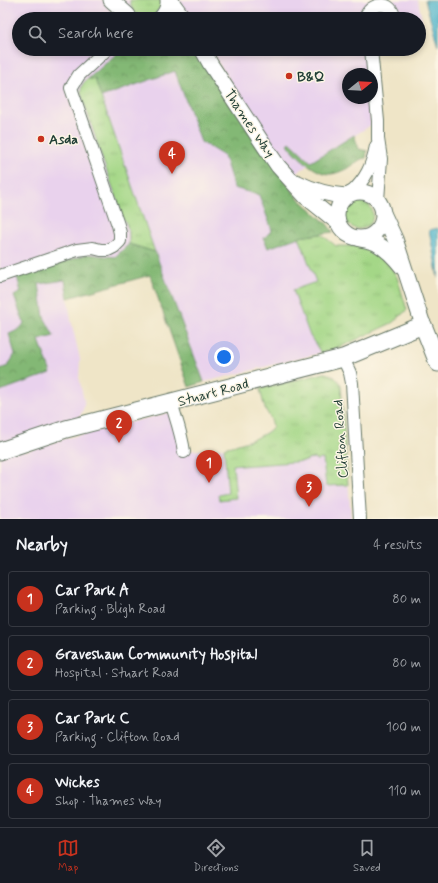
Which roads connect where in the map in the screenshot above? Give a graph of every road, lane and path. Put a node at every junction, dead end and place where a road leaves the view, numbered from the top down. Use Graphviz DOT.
graph roads {
  1 [pos="111,0"];
  2 [pos="124,0"];
  3 [pos="169,0"];
  4 [pos="124,12"];
  5 [pos="127,12"];
  6 [pos="166,12"];
  7 [pos="178,12"];
  8 [pos="368,12"];
  9 [pos="392,12"];
  10 [pos="99,56"];
  11 [pos="204,56"];
  12 [pos="206,56"];
  13 [pos="372,56"];
  14 [pos="211,65"];
  15 [pos="378,139"];
  16 [pos="292,180"];
  17 [pos="348,195"];
  18 [pos="380,207"];
  19 [pos="337,222"];
  20 [pos="360,239"];
  21 [pos="407,273"];
  22 [pos="0,276"];
  23 [pos="423,325"];
  24 [pos="343,358"];
  25 [pos="438,363"];
  26 [pos="171,402"];
  27 [pos="0,451"];
  28 [pos="184,452"];
  29 [pos="360,519"];
  1 -- 4 [label="street"];
  2 -- 5 [label="street"];
  3 -- 6 [label="street"];
  3 -- 7 [label="street"];
  8 -- 9 [label="street"];
  10 -- 22 [label="street"];
  11 -- 14 [label="street, Thames Way"];
  12 -- 14 [label="street, Thames Way"];
  13 -- 15 [label="street"];
  14 -- 16 [label="street, Thames Way"];
  15 -- 17 [label="street"];
  15 -- 18 [label="street"];
  16 -- 17 [label="street, Thames Way"];
  16 -- 19 [label="street, Thames Way"];
  17 -- 18 [label="street"];
  17 -- 19 [label="street"];
  18 -- 20 [label="street"];
  18 -- 21 [label="street"];
  19 -- 20 [label="street"];
  20 -- 21 [label="street"];
  21 -- 23 [label="street"];
  23 -- 24 [label="main road, Stuart Road"];
  23 -- 25 [label="main road"];
  24 -- 26 [label="main road, Stuart Road"];
  24 -- 29 [label="street, Clifton Road"];
  26 -- 27 [label="main road, Stuart Road"];
  26 -- 28 [label="street"];
}
